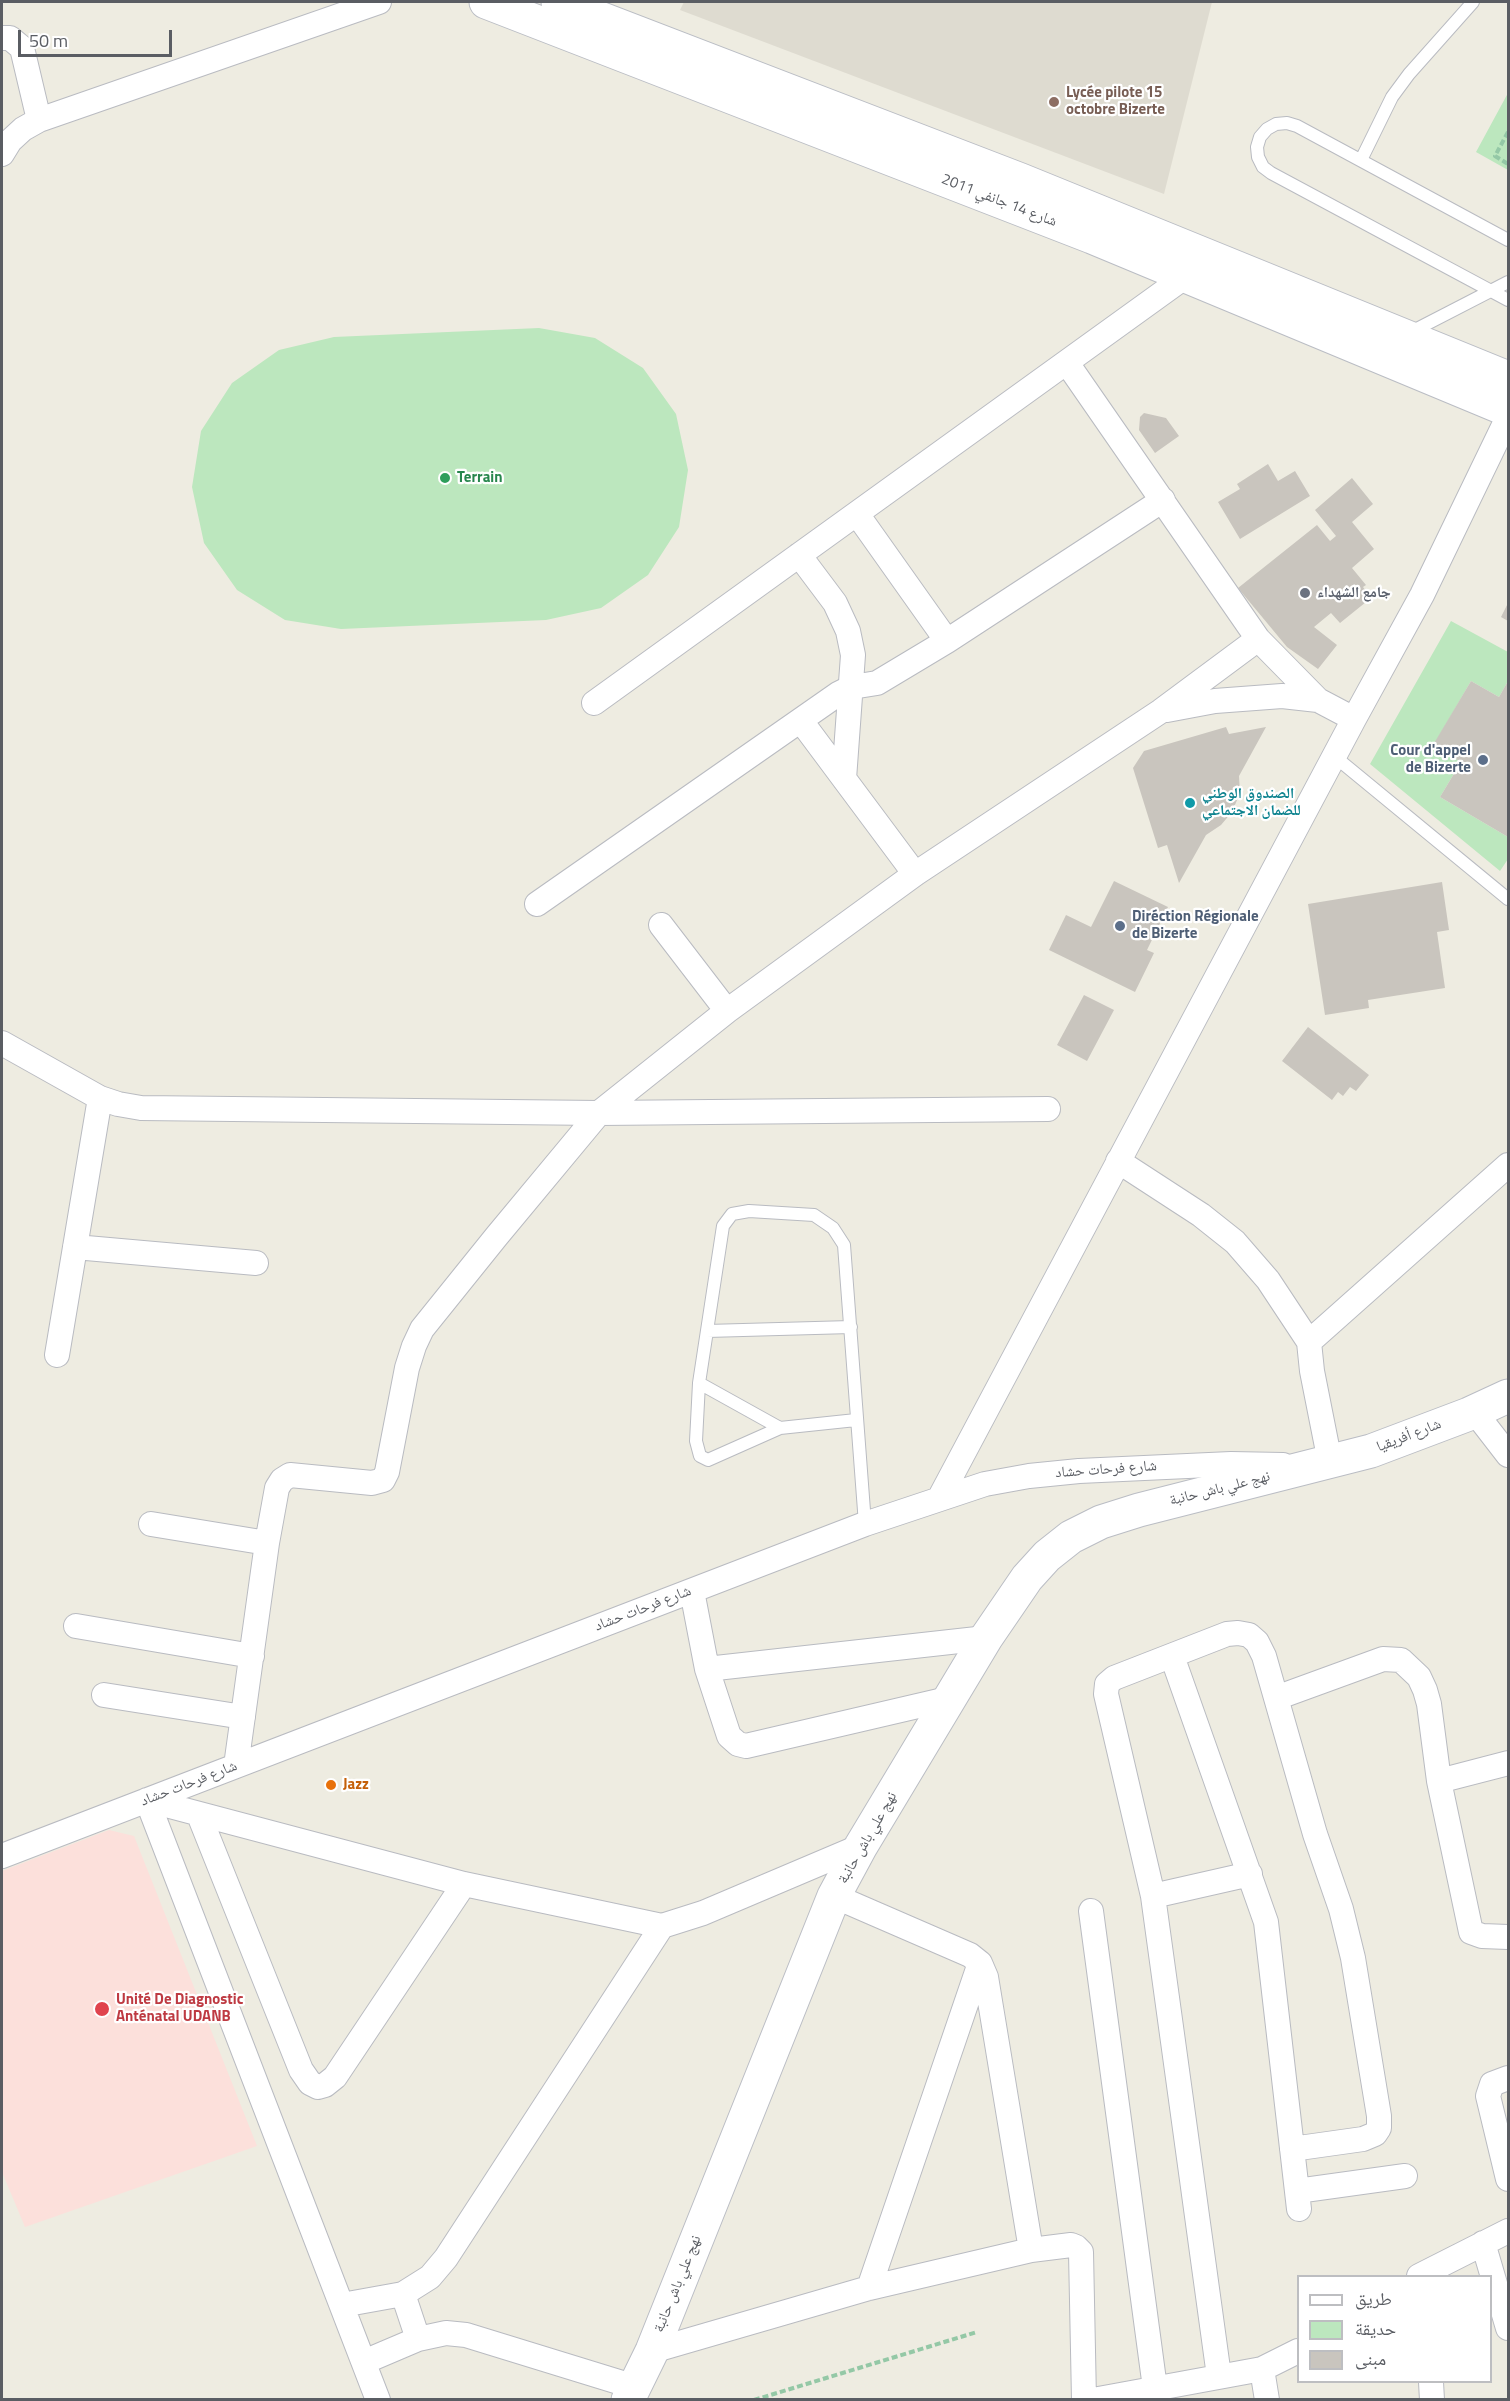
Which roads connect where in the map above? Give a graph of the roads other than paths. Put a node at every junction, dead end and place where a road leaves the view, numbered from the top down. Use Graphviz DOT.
graph roads {
  1 [pos="379,2"];
  2 [pos="486,2"];
  3 [pos="558,2"];
  4 [pos="1473,2"];
  5 [pos="2,38"];
  6 [pos="39,120"];
  7 [pos="2,154"];
  8 [pos="1361,160"];
  9 [pos="1509,240"];
  10 [pos="1186,276"];
  11 [pos="1509,282"];
  12 [pos="1492,292"];
  13 [pos="1509,300"];
  14 [pos="1405,335"];
  15 [pos="1067,363"];
  16 [pos="1509,378"];
  17 [pos="1509,410"];
  18 [pos="1509,417"];
  19 [pos="1163,500"];
  20 [pos="857,514"];
  21 [pos="799,555"];
  22 [pos="1258,639"];
  23 [pos="947,641"];
  24 [pos="852,687"];
  25 [pos="1318,700"];
  26 [pos="594,704"];
  27 [pos="1161,711"];
  28 [pos="1354,719"];
  29 [pos="801,721"];
  30 [pos="1334,756"];
  31 [pos="844,778"];
  32 [pos="915,874"];
  33 [pos="1509,899"];
  34 [pos="537,904"];
  35 [pos="661,925"];
  36 [pos="727,1011"];
  37 [pos="2,1042"];
  38 [pos="100,1098"];
  39 [pos="1048,1109"];
  40 [pos="599,1113"];
  41 [pos="1118,1161"];
  42 [pos="1509,1165"];
  43 [pos="75,1247"];
  44 [pos="256,1263"];
  45 [pos="851,1327"];
  46 [pos="707,1331"];
  47 [pos="1309,1342"];
  48 [pos="57,1355"];
  49 [pos="699,1383"];
  50 [pos="1509,1396"];
  51 [pos="1474,1411"];
  52 [pos="856,1420"];
  53 [pos="780,1428"];
  54 [pos="1509,1455"];
  55 [pos="1318,1465"];
  56 [pos="939,1500"];
  57 [pos="151,1524"];
  58 [pos="865,1524"];
  59 [pos="267,1543"];
  60 [pos="692,1590"];
  61 [pos="76,1626"];
  62 [pos="986,1638"];
  63 [pos="252,1656"];
  64 [pos="1172,1656"];
  65 [pos="707,1669"];
  66 [pos="104,1695"];
  67 [pos="952,1698"];
  68 [pos="1275,1698"];
  69 [pos="243,1717"];
  70 [pos="1509,1763"];
  71 [pos="236,1766"];
  72 [pos="1439,1781"];
  73 [pos="147,1800"];
  74 [pos="199,1815"];
  75 [pos="861,1846"];
  76 [pos="2,1856"];
  77 [pos="1250,1874"];
  78 [pos="464,1884"];
  79 [pos="834,1896"];
  80 [pos="1153,1896"];
  81 [pos="1091,1911"];
  82 [pos="662,1926"];
  83 [pos="1509,1937"];
  84 [pos="980,1963"];
  85 [pos="1509,2078"];
  86 [pos="1292,2149"];
  87 [pos="1405,2176"];
  88 [pos="1509,2179"];
  89 [pos="1509,2231"];
  90 [pos="1483,2243"];
  91 [pos="1030,2250"];
  92 [pos="1423,2275"];
  93 [pos="869,2288"];
  94 [pos="403,2294"];
  95 [pos="342,2305"];
  96 [pos="1509,2328"];
  97 [pos="418,2339"];
  98 [pos="652,2351"];
  99 [pos="1297,2352"];
  100 [pos="364,2362"];
  101 [pos="1262,2369"];
  102 [pos="1219,2376"];
  103 [pos="1431,2383"];
  104 [pos="1155,2388"];
  105 [pos="632,2393"];
  106 [pos="378,2400"];
  107 [pos="1084,2400"];
  108 [pos="1093,2400"];
  109 [pos="1267,2400"];
  110 [pos="1432,2400"];
  1 -- 6 [label="street"];
  2 -- 10 [label="main road, شارع 14 جانفي 2011"];
  3 -- 14 [label="main road, شارع 14 جانفي 2011"];
  4 -- 8 [label="lane"];
  5 -- 6 [label="street"];
  6 -- 7 [label="street"];
  8 -- 9 [label="lane"];
  8 -- 12 [label="lane"];
  10 -- 15 [label="street"];
  10 -- 17 [label="main road, شارع 14 جانفي 2011"];
  11 -- 12 [label="lane"];
  12 -- 13 [label="lane"];
  12 -- 14 [label="lane"];
  14 -- 16 [label="main road, شارع 14 جانفي 2011"];
  15 -- 19 [label="street"];
  15 -- 20 [label="street"];
  18 -- 28 [label="street"];
  19 -- 22 [label="street"];
  19 -- 23 [label="street"];
  20 -- 21 [label="street"];
  20 -- 23 [label="street"];
  21 -- 24 [label="street"];
  21 -- 26 [label="street"];
  22 -- 25 [label="street"];
  22 -- 27 [label="street"];
  23 -- 24 [label="street"];
  24 -- 29 [label="street"];
  24 -- 31 [label="street"];
  25 -- 27 [label="street"];
  25 -- 28 [label="street"];
  27 -- 32 [label="street"];
  28 -- 30 [label="street"];
  29 -- 31 [label="street"];
  29 -- 34 [label="street"];
  30 -- 33 [label="lane"];
  30 -- 41 [label="street"];
  31 -- 32 [label="street"];
  32 -- 36 [label="street"];
  35 -- 36 [label="street"];
  36 -- 40 [label="street"];
  37 -- 38 [label="street"];
  38 -- 40 [label="street"];
  38 -- 43 [label="street"];
  39 -- 40 [label="street"];
  40 -- 59 [label="street"];
  41 -- 47 [label="street"];
  41 -- 56 [label="street"];
  42 -- 47 [label="street"];
  43 -- 44 [label="street"];
  43 -- 48 [label="street"];
  45 -- 46 [label="lane"];
  45 -- 46 [label="lane"];
  45 -- 52 [label="lane"];
  46 -- 49 [label="lane"];
  47 -- 55 [label="street"];
  49 -- 53 [label="lane"];
  49 -- 53 [label="lane"];
  50 -- 51 [label="main road, شارع أفريقيا"];
  51 -- 54 [label="street"];
  51 -- 55 [label="main road, شارع أفريقيا"];
  52 -- 53 [label="lane"];
  52 -- 58 [label="lane"];
  55 -- 56 [label="street, شارع فرحات حشاد"];
  55 -- 62 [label="main road, نهج علي باش حانبة"];
  56 -- 58 [label="street, شارع فرحات حشاد"];
  57 -- 59 [label="street"];
  58 -- 60 [label="street, شارع فرحات حشاد"];
  59 -- 63 [label="street"];
  60 -- 65 [label="street"];
  60 -- 71 [label="street, شارع فرحات حشاد"];
  61 -- 63 [label="street"];
  62 -- 65 [label="street"];
  62 -- 67 [label="main road, نهج علي باش حانبة"];
  63 -- 69 [label="street"];
  64 -- 68 [label="street"];
  64 -- 77 [label="street"];
  64 -- 80 [label="street"];
  65 -- 67 [label="street"];
  66 -- 69 [label="street"];
  67 -- 75 [label="main road, نهج علي باش حانبة"];
  68 -- 72 [label="street"];
  68 -- 86 [label="street"];
  69 -- 71 [label="street"];
  70 -- 72 [label="street"];
  71 -- 73 [label="street, شارع فرحات حشاد"];
  72 -- 83 [label="street"];
  73 -- 74 [label="street"];
  73 -- 76 [label="street, شارع فرحات حشاد"];
  73 -- 95 [label="street"];
  74 -- 78 [label="street"];
  74 -- 78 [label="street"];
  75 -- 79 [label="main road, نهج علي باش حانبة"];
  75 -- 82 [label="street"];
  77 -- 80 [label="street"];
  77 -- 86 [label="street"];
  78 -- 82 [label="street"];
  79 -- 84 [label="street"];
  79 -- 98 [label="main road, نهج علي باش حانبة"];
  80 -- 102 [label="street"];
  81 -- 104 [label="street"];
  82 -- 94 [label="street"];
  84 -- 91 [label="street"];
  84 -- 93 [label="street"];
  85 -- 88 [label="street"];
  86 -- 87 [label="street"];
  89 -- 90 [label="street"];
  90 -- 92 [label="street"];
  90 -- 96 [label="street"];
  91 -- 93 [label="street"];
  91 -- 107 [label="street"];
  93 -- 98 [label="street"];
  94 -- 95 [label="street"];
  94 -- 97 [label="street"];
  95 -- 100 [label="street"];
  97 -- 100 [label="street"];
  97 -- 105 [label="street"];
  98 -- 105 [label="main road, نهج علي باش حانبة"];
  99 -- 101 [label="street"];
  100 -- 106 [label="street"];
  101 -- 102 [label="street"];
  101 -- 109 [label="street"];
  102 -- 104 [label="street"];
  103 -- 110 [label="street"];
  104 -- 108 [label="street"];
}
